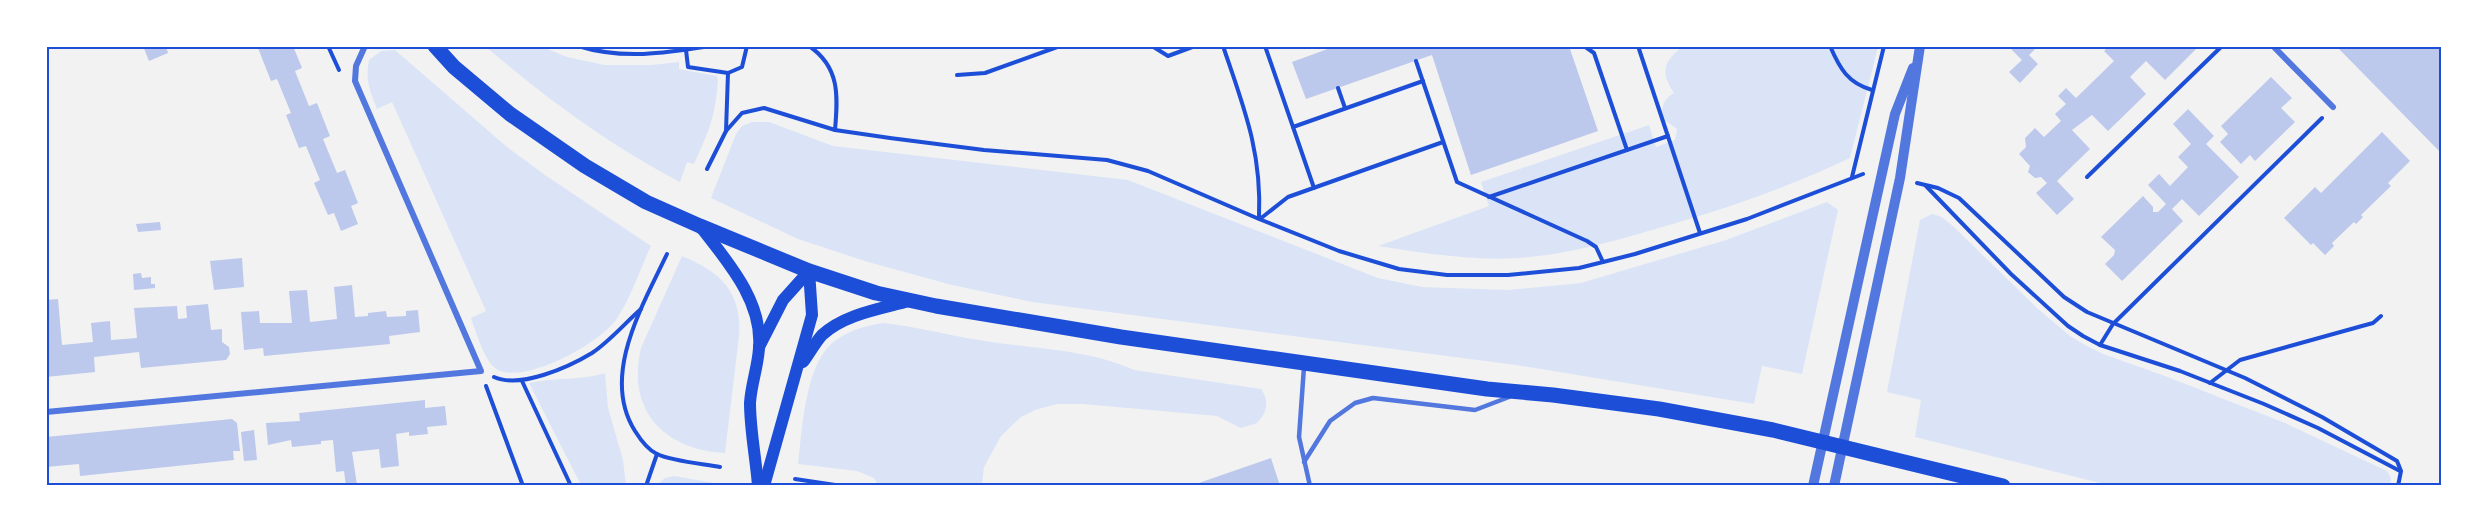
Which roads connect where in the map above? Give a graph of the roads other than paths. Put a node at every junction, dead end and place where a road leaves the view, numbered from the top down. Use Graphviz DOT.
graph roads {
  1 [pos="365,46"];
  2 [pos="435,46"];
  3 [pos="1920,46"];
  4 [pos="2273,46"];
  5 [pos="1916,63"];
  6 [pos="2333,107"];
  7 [pos="700,226"];
  8 [pos="809,271"];
  9 [pos="909,301"];
  10 [pos="759,347"];
  11 [pos="1304,364"];
  12 [pos="797,371"];
  13 [pos="1522,392"];
  14 [pos="46,412"];
  15 [pos="1304,462"];
  16 [pos="758,486"];
  17 [pos="764,486"];
  18 [pos="1310,486"];
  19 [pos="1813,486"];
  20 [pos="1834,486"];
  21 [pos="2003,486"];
  1 -- 14 [label="street"];
  2 -- 7 [label="main road"];
  3 -- 5 [label="street"];
  4 -- 6 [label="street"];
  5 -- 19 [label="street"];
  5 -- 20 [label="street"];
  7 -- 8 [label="main road"];
  7 -- 10 [label="main road"];
  8 -- 9 [label="main road"];
  8 -- 10 [label="main road"];
  8 -- 12 [label="main road"];
  9 -- 11 [label="main road"];
  9 -- 12 [label="main road"];
  10 -- 16 [label="main road"];
  11 -- 13 [label="main road"];
  11 -- 15 [label="lane"];
  12 -- 17 [label="main road"];
  13 -- 15 [label="lane"];
  13 -- 21 [label="main road"];
  15 -- 18 [label="lane"];
}
